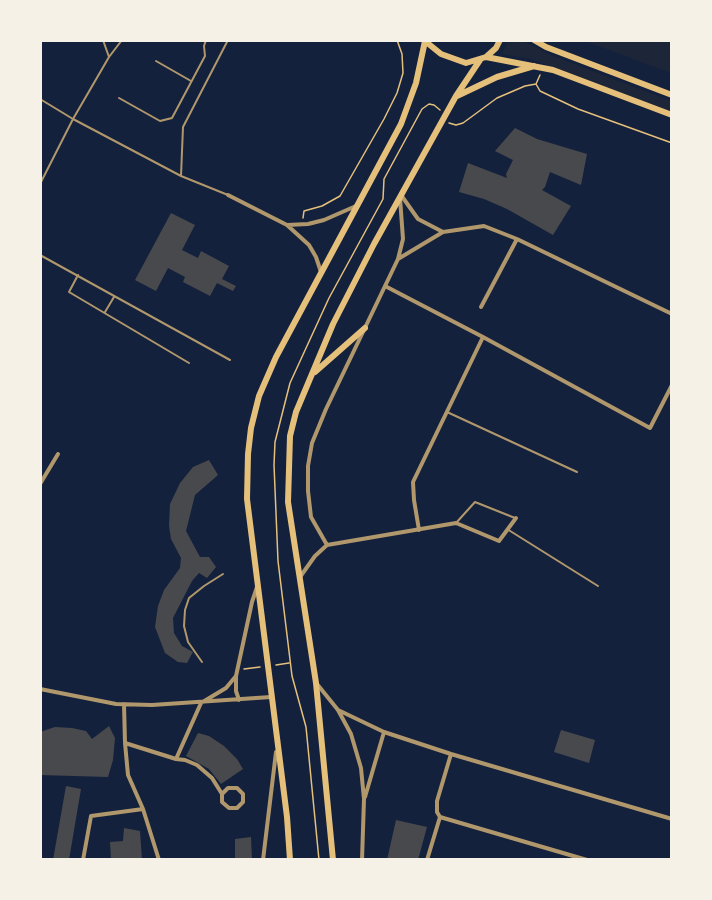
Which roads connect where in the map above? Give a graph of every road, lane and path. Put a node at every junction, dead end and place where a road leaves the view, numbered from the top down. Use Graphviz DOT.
graph roads {
  1 [pos="103,40"];
  2 [pos="122,40"];
  3 [pos="206,40"];
  4 [pos="228,40"];
  5 [pos="397,40"];
  6 [pos="500,40"];
  7 [pos="534,40"];
  8 [pos="425,41"];
  9 [pos="544,44"];
  10 [pos="109,57"];
  11 [pos="483,59"];
  12 [pos="156,61"];
  13 [pos="534,66"];
  14 [pos="191,81"];
  15 [pos="672,95"];
  16 [pos="456,96"];
  17 [pos="119,98"];
  18 [pos="40,99"];
  19 [pos="446,115"];
  20 [pos="672,115"];
  21 [pos="73,119"];
  22 [pos="672,143"];
  23 [pos="181,176"];
  24 [pos="40,184"];
  25 [pos="228,195"];
  26 [pos="400,195"];
  27 [pos="357,206"];
  28 [pos="287,225"];
  29 [pos="302,225"];
  30 [pos="443,232"];
  31 [pos="517,239"];
  32 [pos="40,255"];
  33 [pos="398,259"];
  34 [pos="321,272"];
  35 [pos="78,275"];
  36 [pos="386,286"];
  37 [pos="114,296"];
  38 [pos="481,307"];
  39 [pos="105,312"];
  40 [pos="672,314"];
  41 [pos="365,328"];
  42 [pos="483,336"];
  43 [pos="230,360"];
  44 [pos="189,363"];
  45 [pos="312,374"];
  46 [pos="672,385"];
  47 [pos="447,412"];
  48 [pos="58,454"];
  49 [pos="577,472"];
  50 [pos="40,484"];
  51 [pos="516,518"];
  52 [pos="456,523"];
  53 [pos="507,529"];
  54 [pos="419,530"];
  55 [pos="327,545"];
  56 [pos="223,574"];
  57 [pos="299,578"];
  58 [pos="258,584"];
  59 [pos="598,586"];
  60 [pos="202,662"];
  61 [pos="236,676"];
  62 [pos="316,683"];
  63 [pos="40,689"];
  64 [pos="272,697"];
  65 [pos="239,700"];
  66 [pos="201,702"];
  67 [pos="124,704"];
  68 [pos="338,710"];
  69 [pos="384,732"];
  70 [pos="278,742"];
  71 [pos="124,743"];
  72 [pos="451,754"];
  73 [pos="176,759"];
  74 [pos="222,794"];
  75 [pos="364,799"];
  76 [pos="143,809"];
  77 [pos="440,817"];
  78 [pos="672,819"];
  79 [pos="83,860"];
  80 [pos="159,860"];
  81 [pos="263,860"];
  82 [pos="290,860"];
  83 [pos="319,860"];
  84 [pos="333,860"];
  85 [pos="362,860"];
  86 [pos="427,860"];
  87 [pos="587,860"];
  1 -- 10 [label="lane"];
  2 -- 10 [label="lane"];
  3 -- 14 [label="lane"];
  4 -- 23 [label="lane"];
  5 -- 29 [label="path"];
  6 -- 11 [label="main road"];
  7 -- 9 [label="main road"];
  8 -- 11 [label="main road"];
  8 -- 27 [label="main road"];
  9 -- 15 [label="main road"];
  10 -- 21 [label="lane"];
  11 -- 13 [label="main road"];
  11 -- 16 [label="main road"];
  12 -- 14 [label="lane"];
  13 -- 16 [label="main road"];
  13 -- 20 [label="main road"];
  14 -- 17 [label="lane"];
  16 -- 19 [label="main road"];
  18 -- 21 [label="lane"];
  19 -- 22 [label="path"];
  19 -- 26 [label="main road"];
  19 -- 83 [label="path"];
  21 -- 23 [label="lane"];
  21 -- 24 [label="lane"];
  23 -- 25 [label="lane"];
  25 -- 28 [label="street"];
  26 -- 30 [label="street"];
  26 -- 33 [label="street"];
  26 -- 45 [label="main road"];
  27 -- 29 [label="street"];
  27 -- 34 [label="main road"];
  28 -- 29 [label="street"];
  28 -- 34 [label="street"];
  30 -- 31 [label="street"];
  30 -- 33 [label="street"];
  31 -- 38 [label="street"];
  31 -- 40 [label="street"];
  32 -- 35 [label="lane"];
  33 -- 36 [label="street"];
  34 -- 58 [label="main road"];
  35 -- 37 [label="lane"];
  35 -- 39 [label="lane"];
  36 -- 41 [label="street"];
  36 -- 42 [label="street"];
  37 -- 39 [label="lane"];
  37 -- 43 [label="lane"];
  39 -- 44 [label="lane"];
  41 -- 45 [label="main road"];
  41 -- 55 [label="street"];
  42 -- 46 [label="street"];
  42 -- 47 [label="street"];
  45 -- 57 [label="main road"];
  47 -- 49 [label="lane"];
  47 -- 54 [label="street"];
  48 -- 50 [label="street"];
  51 -- 52 [label="lane"];
  51 -- 53 [label="street"];
  52 -- 53 [label="street"];
  52 -- 54 [label="street"];
  53 -- 59 [label="lane"];
  54 -- 55 [label="street"];
  55 -- 57 [label="street"];
  56 -- 60 [label="lane"];
  57 -- 62 [label="main road"];
  58 -- 61 [label="street"];
  58 -- 64 [label="main road"];
  61 -- 65 [label="street"];
  61 -- 66 [label="street"];
  62 -- 68 [label="street"];
  62 -- 84 [label="main road"];
  63 -- 67 [label="street"];
  64 -- 65 [label="street"];
  64 -- 70 [label="main road"];
  65 -- 66 [label="street"];
  66 -- 67 [label="street"];
  66 -- 73 [label="street"];
  67 -- 71 [label="street"];
  68 -- 69 [label="street"];
  68 -- 75 [label="street"];
  69 -- 72 [label="street"];
  69 -- 75 [label="street"];
  70 -- 81 [label="street"];
  70 -- 82 [label="main road"];
  71 -- 73 [label="street"];
  71 -- 76 [label="street"];
  72 -- 77 [label="street"];
  72 -- 78 [label="street"];
  73 -- 74 [label="street"];
  74 -- 74 [label="street"];
  75 -- 85 [label="street"];
  76 -- 79 [label="street"];
  76 -- 80 [label="street"];
  77 -- 86 [label="street"];
  77 -- 87 [label="street"];
}
